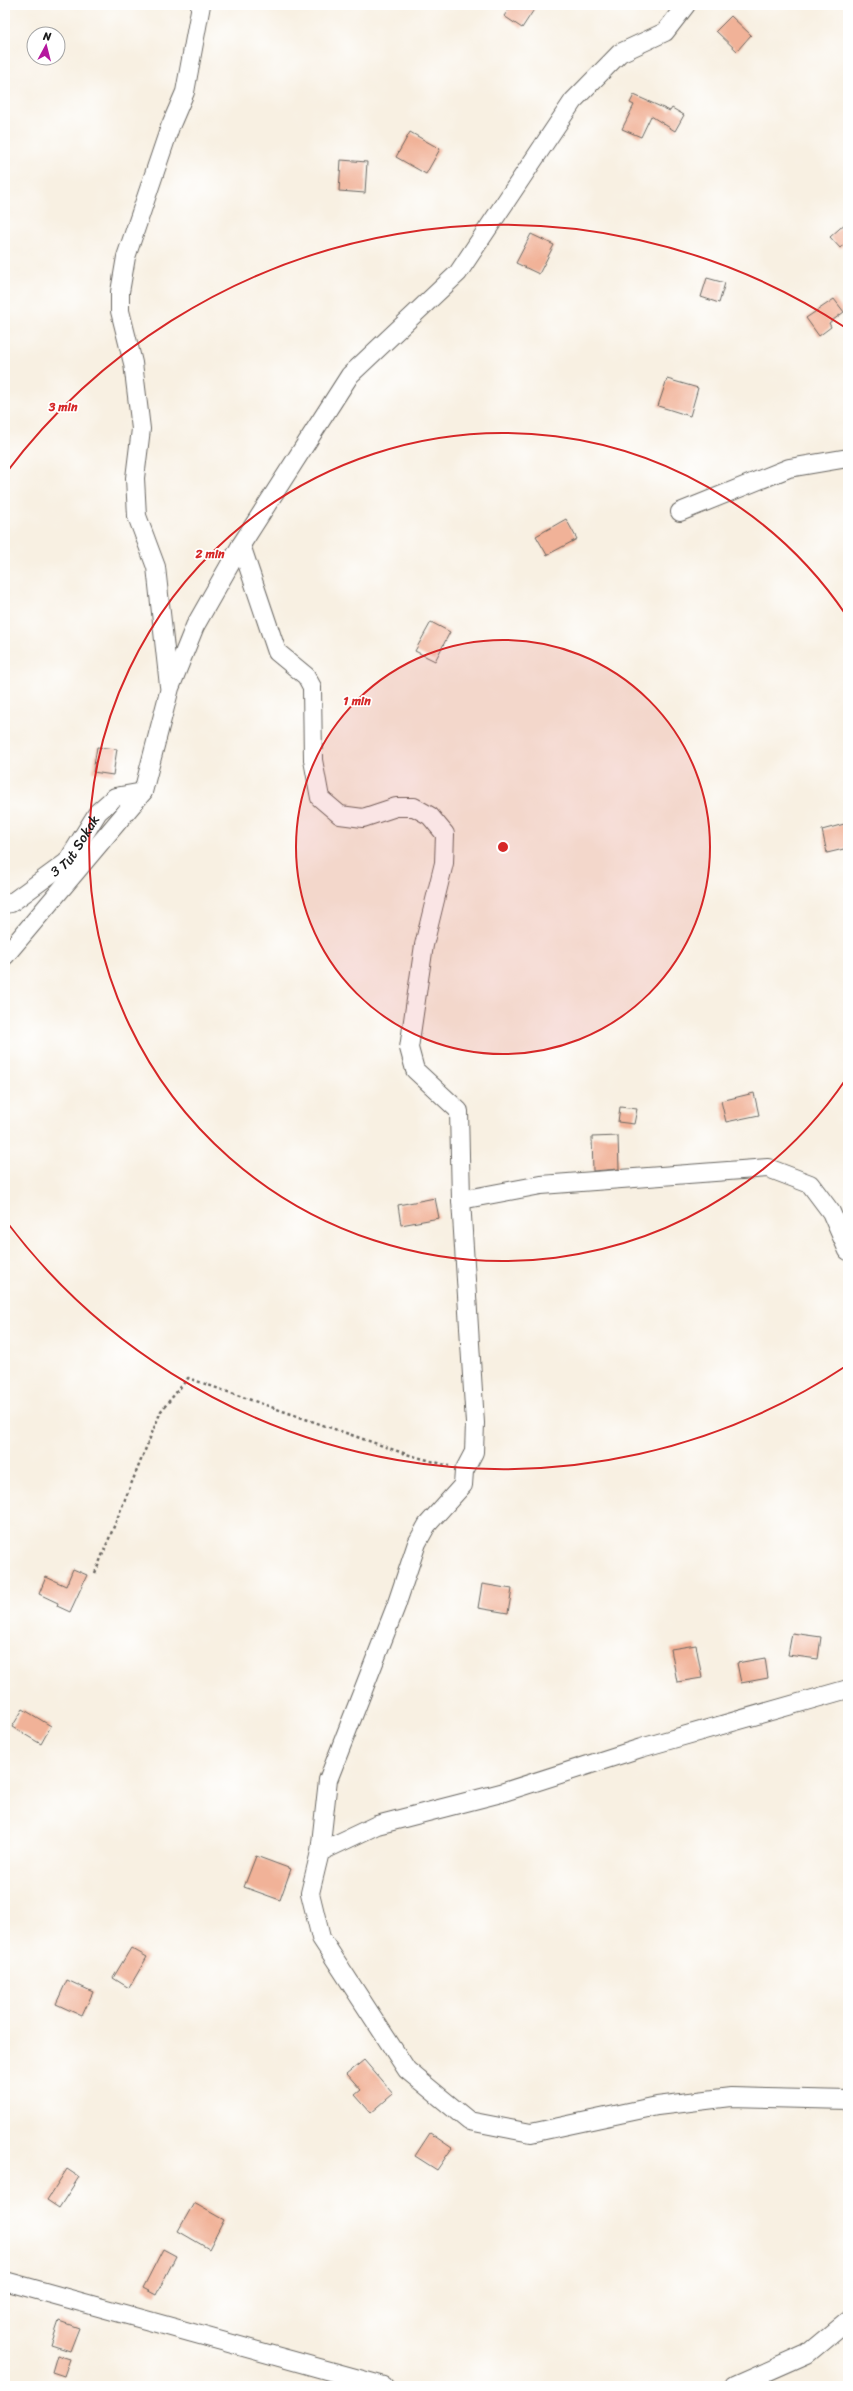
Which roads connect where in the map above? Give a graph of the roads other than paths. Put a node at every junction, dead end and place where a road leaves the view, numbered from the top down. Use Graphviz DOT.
graph roads {
  1 [pos="201,5"];
  2 [pos="686,5"];
  3 [pos="848,458"];
  4 [pos="680,512"];
  5 [pos="241,545"];
  6 [pos="170,688"];
  7 [pos="144,792"];
  8 [pos="5,904"];
  9 [pos="5,956"];
  10 [pos="461,1200"];
  11 [pos="848,1251"];
  12 [pos="848,1689"];
  13 [pos="320,1852"];
  14 [pos="848,2100"];
  15 [pos="5,2281"];
  16 [pos="848,2320"];
  17 [pos="384,2386"];
  18 [pos="735,2386"];
  1 -- 6 [label="street"];
  2 -- 5 [label="street"];
  3 -- 4 [label="street"];
  5 -- 6 [label="street"];
  5 -- 10 [label="street"];
  6 -- 7 [label="street"];
  7 -- 8 [label="street, 3 Tut Sokak"];
  7 -- 9 [label="street"];
  10 -- 11 [label="street"];
  10 -- 13 [label="street"];
  12 -- 13 [label="street"];
  13 -- 14 [label="street"];
  15 -- 17 [label="street"];
  16 -- 18 [label="street"];
}
